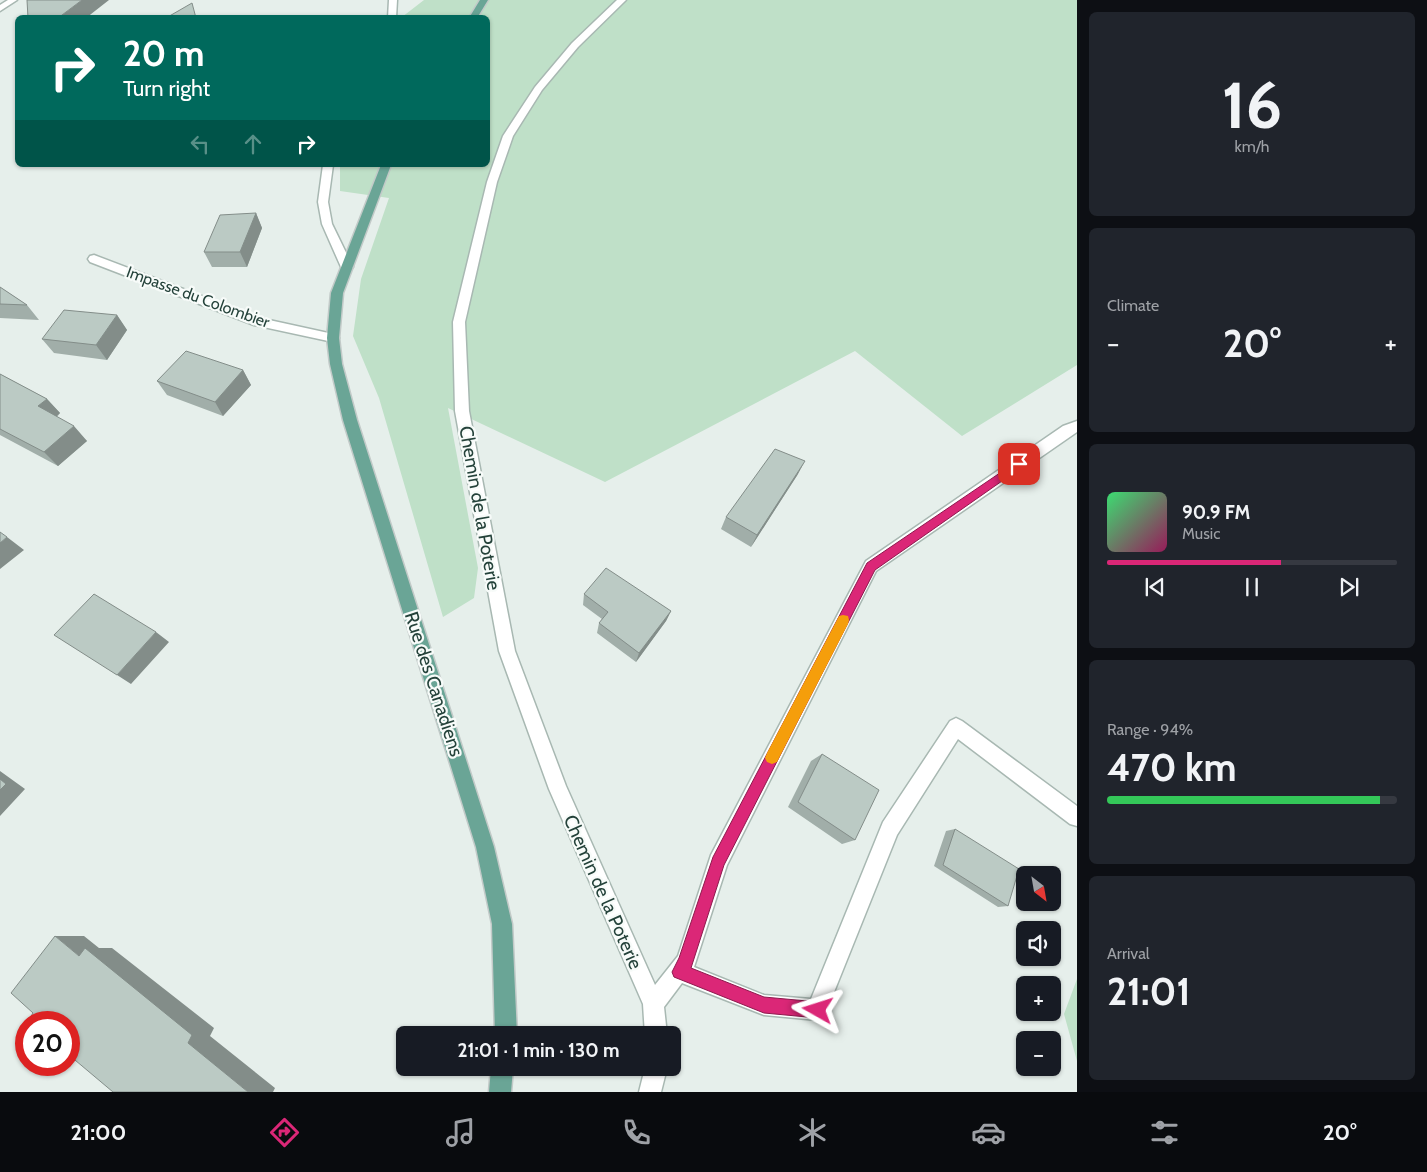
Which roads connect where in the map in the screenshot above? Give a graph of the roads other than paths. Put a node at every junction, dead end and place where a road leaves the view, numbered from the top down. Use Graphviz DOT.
graph roads {
  1 [pos="13,0"];
  2 [pos="393,0"];
  3 [pos="484,0"];
  4 [pos="622,0"];
  5 [pos="0,9"];
  6 [pos="392,15"];
  7 [pos="475,15"];
  8 [pos="328,167"];
  9 [pos="385,167"];
  10 [pos="94,259"];
  11 [pos="347,267"];
  12 [pos="333,338"];
  13 [pos="1077,426"];
  14 [pos="1077,817"];
  15 [pos="680,972"];
  16 [pos="653,1004"];
  17 [pos="507,1026"];
  18 [pos="655,1026"];
  19 [pos="501,1076"];
  20 [pos="654,1076"];
  21 [pos="500,1092"];
  22 [pos="650,1092"];
  1 -- 5 [label="street"];
  2 -- 6 [label="street"];
  3 -- 7 [label="main road"];
  4 -- 16 [label="street, Chemin de la Poterie"];
  8 -- 11 [label="street"];
  9 -- 11 [label="main road, Rue des Canadiens"];
  10 -- 12 [label="street, Impasse du Colombier"];
  11 -- 12 [label="main road, Rue des Canadiens"];
  12 -- 17 [label="main road, Rue des Canadiens"];
  13 -- 15 [label="street"];
  14 -- 15 [label="street"];
  15 -- 16 [label="street"];
  16 -- 18 [label="street, Chemin de la Poterie"];
  19 -- 21 [label="main road"];
  20 -- 22 [label="street"];
}
